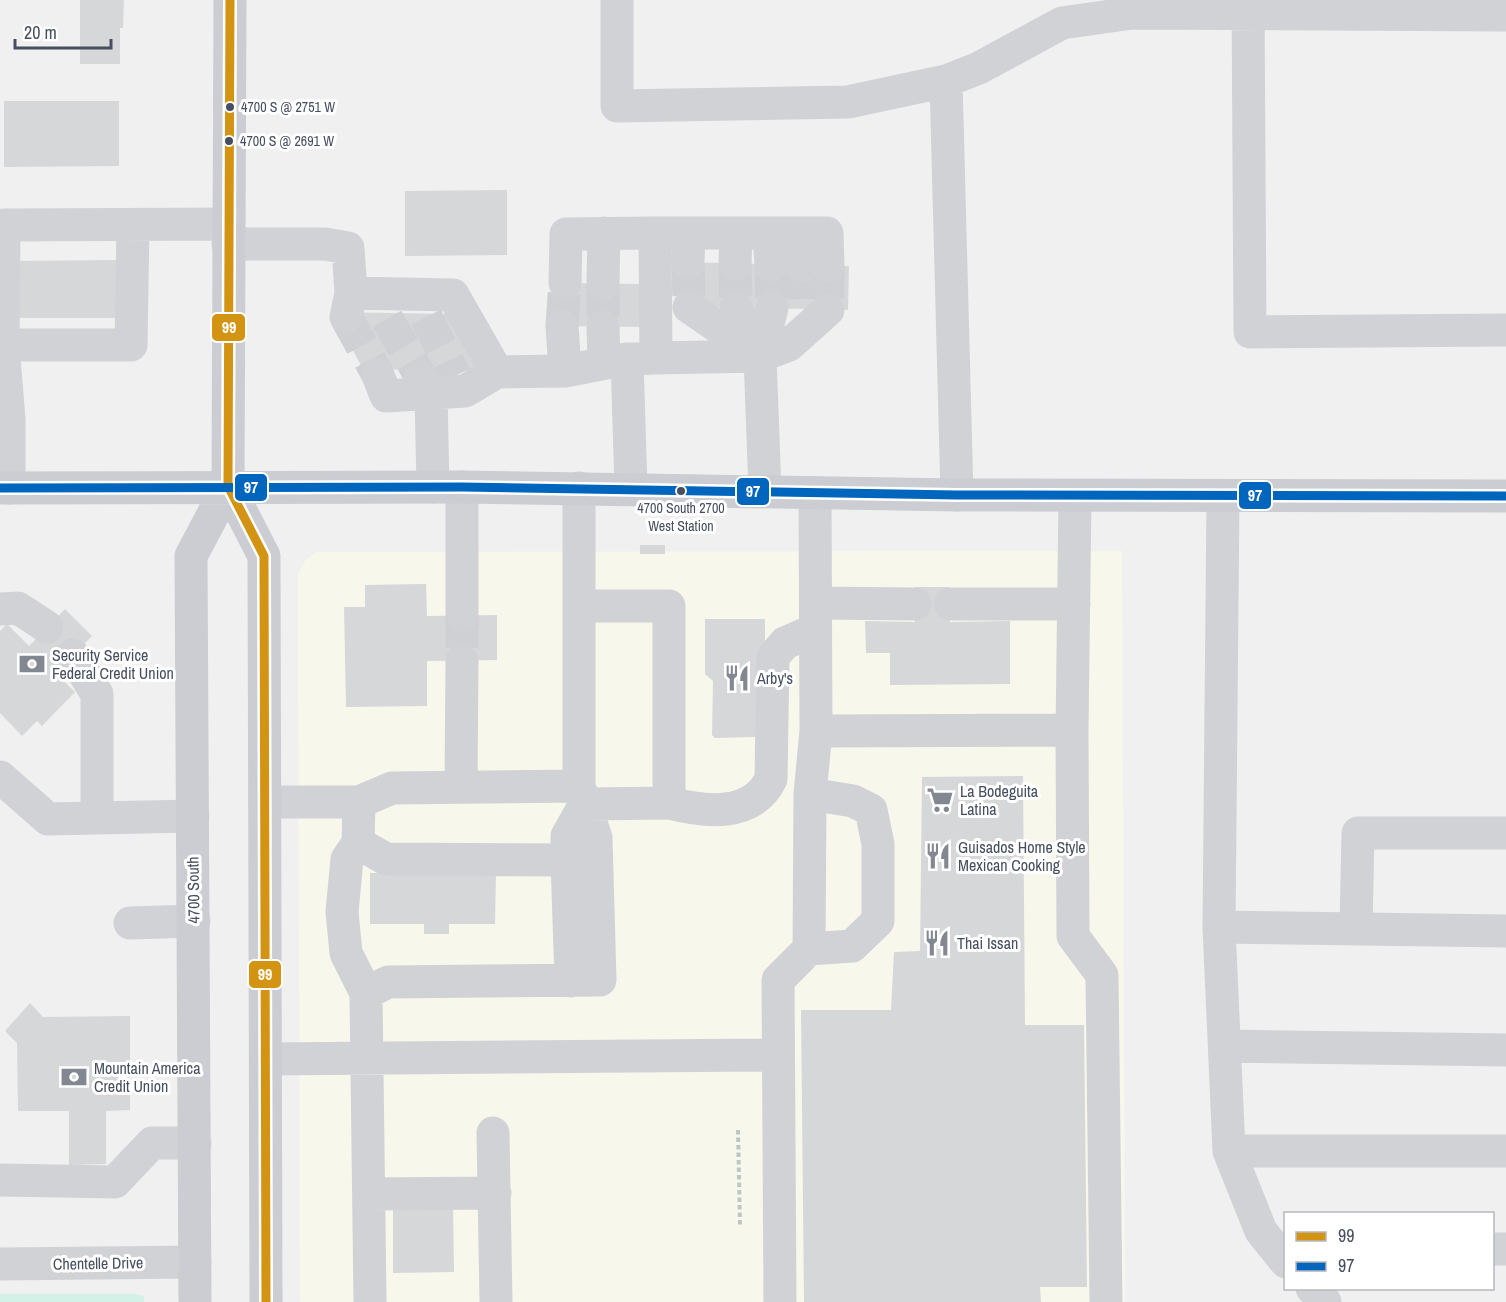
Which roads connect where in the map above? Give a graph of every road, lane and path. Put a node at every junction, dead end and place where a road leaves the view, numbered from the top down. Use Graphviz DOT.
graph roads {
  1 [pos="230,0"];
  2 [pos="617,0"];
  3 [pos="1248,7"];
  4 [pos="1506,15"];
  5 [pos="946,81"];
  6 [pos="133,225"];
  7 [pos="655,233"];
  8 [pos="228,234"];
  9 [pos="802,234"];
  10 [pos="584,283"];
  11 [pos="583,326"];
  12 [pos="1506,330"];
  13 [pos="3,345"];
  14 [pos="760,356"];
  15 [pos="607,364"];
  16 [pos="497,372"];
  17 [pos="378,375"];
  18 [pos="443,384"];
  19 [pos="228,486"];
  20 [pos="447,487"];
  21 [pos="4,488"];
  22 [pos="579,488"];
  23 [pos="631,489"];
  24 [pos="765,491"];
  25 [pos="815,492"];
  26 [pos="957,495"];
  27 [pos="1075,496"];
  28 [pos="1223,496"];
  29 [pos="1506,496"];
  30 [pos="915,604"];
  31 [pos="950,604"];
  32 [pos="1074,604"];
  33 [pos="579,606"];
  34 [pos="0,609"];
  35 [pos="462,615"];
  36 [pos="815,617"];
  37 [pos="47,627"];
  38 [pos="73,655"];
  39 [pos="462,661"];
  40 [pos="1072,730"];
  41 [pos="816,731"];
  42 [pos="0,777"];
  43 [pos="461,787"];
  44 [pos="810,794"];
  45 [pos="582,795"];
  46 [pos="265,802"];
  47 [pos="359,802"];
  48 [pos="669,803"];
  49 [pos="193,816"];
  50 [pos="97,817"];
  51 [pos="1506,833"];
  52 [pos="358,843"];
  53 [pos="567,860"];
  54 [pos="194,921"];
  55 [pos="130,923"];
  56 [pos="1219,927"];
  57 [pos="1356,929"];
  58 [pos="1506,931"];
  59 [pos="809,949"];
  60 [pos="571,981"];
  61 [pos="366,993"];
  62 [pos="1225,1046"];
  63 [pos="1506,1050"];
  64 [pos="777,1055"];
  65 [pos="368,1058"];
  66 [pos="266,1059"];
  67 [pos="738,1130"];
  68 [pos="493,1133"];
  69 [pos="195,1143"];
  70 [pos="1229,1151"];
  71 [pos="1506,1151"];
  72 [pos="0,1180"];
  73 [pos="495,1192"];
  74 [pos="369,1194"];
  75 [pos="740,1226"];
  76 [pos="1282,1255"];
  77 [pos="195,1262"];
  78 [pos="0,1264"];
  79 [pos="1314,1290"];
  80 [pos="195,1302"];
  81 [pos="266,1302"];
  82 [pos="370,1302"];
  83 [pos="496,1302"];
  84 [pos="780,1302"];
  85 [pos="1106,1302"];
  86 [pos="1325,1302"];
  1 -- 8 [label="main road, 4700 South"];
  2 -- 5 [label="street"];
  3 -- 4 [label="street"];
  3 -- 5 [label="street"];
  3 -- 12 [label="street"];
  5 -- 26 [label="street"];
  6 -- 8 [label="street"];
  6 -- 13 [label="street"];
  6 -- 13 [label="street"];
  7 -- 9 [label="street"];
  7 -- 10 [label="street"];
  7 -- 15 [label="street"];
  8 -- 16 [label="street"];
  8 -- 19 [label="main road, 4700 South"];
  11 -- 15 [label="street"];
  13 -- 21 [label="street"];
  14 -- 14 [label="street"];
  14 -- 14 [label="street"];
  14 -- 15 [label="street"];
  14 -- 24 [label="street"];
  15 -- 16 [label="street"];
  15 -- 23 [label="street"];
  16 -- 18 [label="street"];
  17 -- 18 [label="street"];
  18 -- 20 [label="street"];
  19 -- 20 [label="main road"];
  19 -- 21 [label="main road"];
  19 -- 46 [label="main road, 4700 South"];
  19 -- 49 [label="main road, 4700 South"];
  20 -- 22 [label="main road"];
  20 -- 35 [label="street"];
  22 -- 23 [label="main road"];
  22 -- 33 [label="street"];
  23 -- 24 [label="main road"];
  24 -- 25 [label="main road"];
  25 -- 26 [label="main road"];
  25 -- 36 [label="street"];
  26 -- 27 [label="main road"];
  27 -- 28 [label="main road"];
  27 -- 32 [label="street"];
  28 -- 29 [label="main road"];
  28 -- 56 [label="street"];
  30 -- 36 [label="street"];
  31 -- 32 [label="street"];
  32 -- 40 [label="street"];
  33 -- 45 [label="street"];
  33 -- 48 [label="street"];
  34 -- 37 [label="street"];
  36 -- 41 [label="street"];
  36 -- 48 [label="street"];
  38 -- 50 [label="street"];
  39 -- 43 [label="street"];
  40 -- 41 [label="street"];
  40 -- 85 [label="street"];
  41 -- 44 [label="street"];
  42 -- 50 [label="street"];
  43 -- 45 [label="street"];
  43 -- 47 [label="street"];
  44 -- 59 [label="street"];
  44 -- 59 [label="street"];
  45 -- 48 [label="street"];
  45 -- 53 [label="street"];
  45 -- 60 [label="street"];
  46 -- 47 [label="street"];
  46 -- 66 [label="main road, 4700 South"];
  47 -- 52 [label="street"];
  49 -- 50 [label="street"];
  49 -- 54 [label="main road, 4700 South"];
  51 -- 57 [label="street"];
  52 -- 53 [label="street"];
  52 -- 61 [label="street"];
  53 -- 60 [label="street"];
  54 -- 55 [label="street"];
  54 -- 69 [label="main road, 4700 South"];
  56 -- 57 [label="street"];
  56 -- 62 [label="street"];
  57 -- 58 [label="street"];
  59 -- 64 [label="street"];
  60 -- 61 [label="street"];
  61 -- 65 [label="street"];
  62 -- 63 [label="street"];
  62 -- 70 [label="street"];
  64 -- 65 [label="street"];
  64 -- 84 [label="street"];
  65 -- 66 [label="street"];
  65 -- 74 [label="street"];
  66 -- 81 [label="main road, 4700 South"];
  67 -- 75 [label="path"];
  68 -- 73 [label="street"];
  69 -- 72 [label="street"];
  69 -- 77 [label="main road, 4700 South"];
  70 -- 71 [label="street"];
  70 -- 76 [label="street"];
  73 -- 74 [label="street"];
  73 -- 83 [label="street"];
  74 -- 82 [label="street"];
  77 -- 78 [label="street, Chentelle Drive"];
  77 -- 80 [label="main road, 4700 South"];
  79 -- 86 [label="street"];
}
